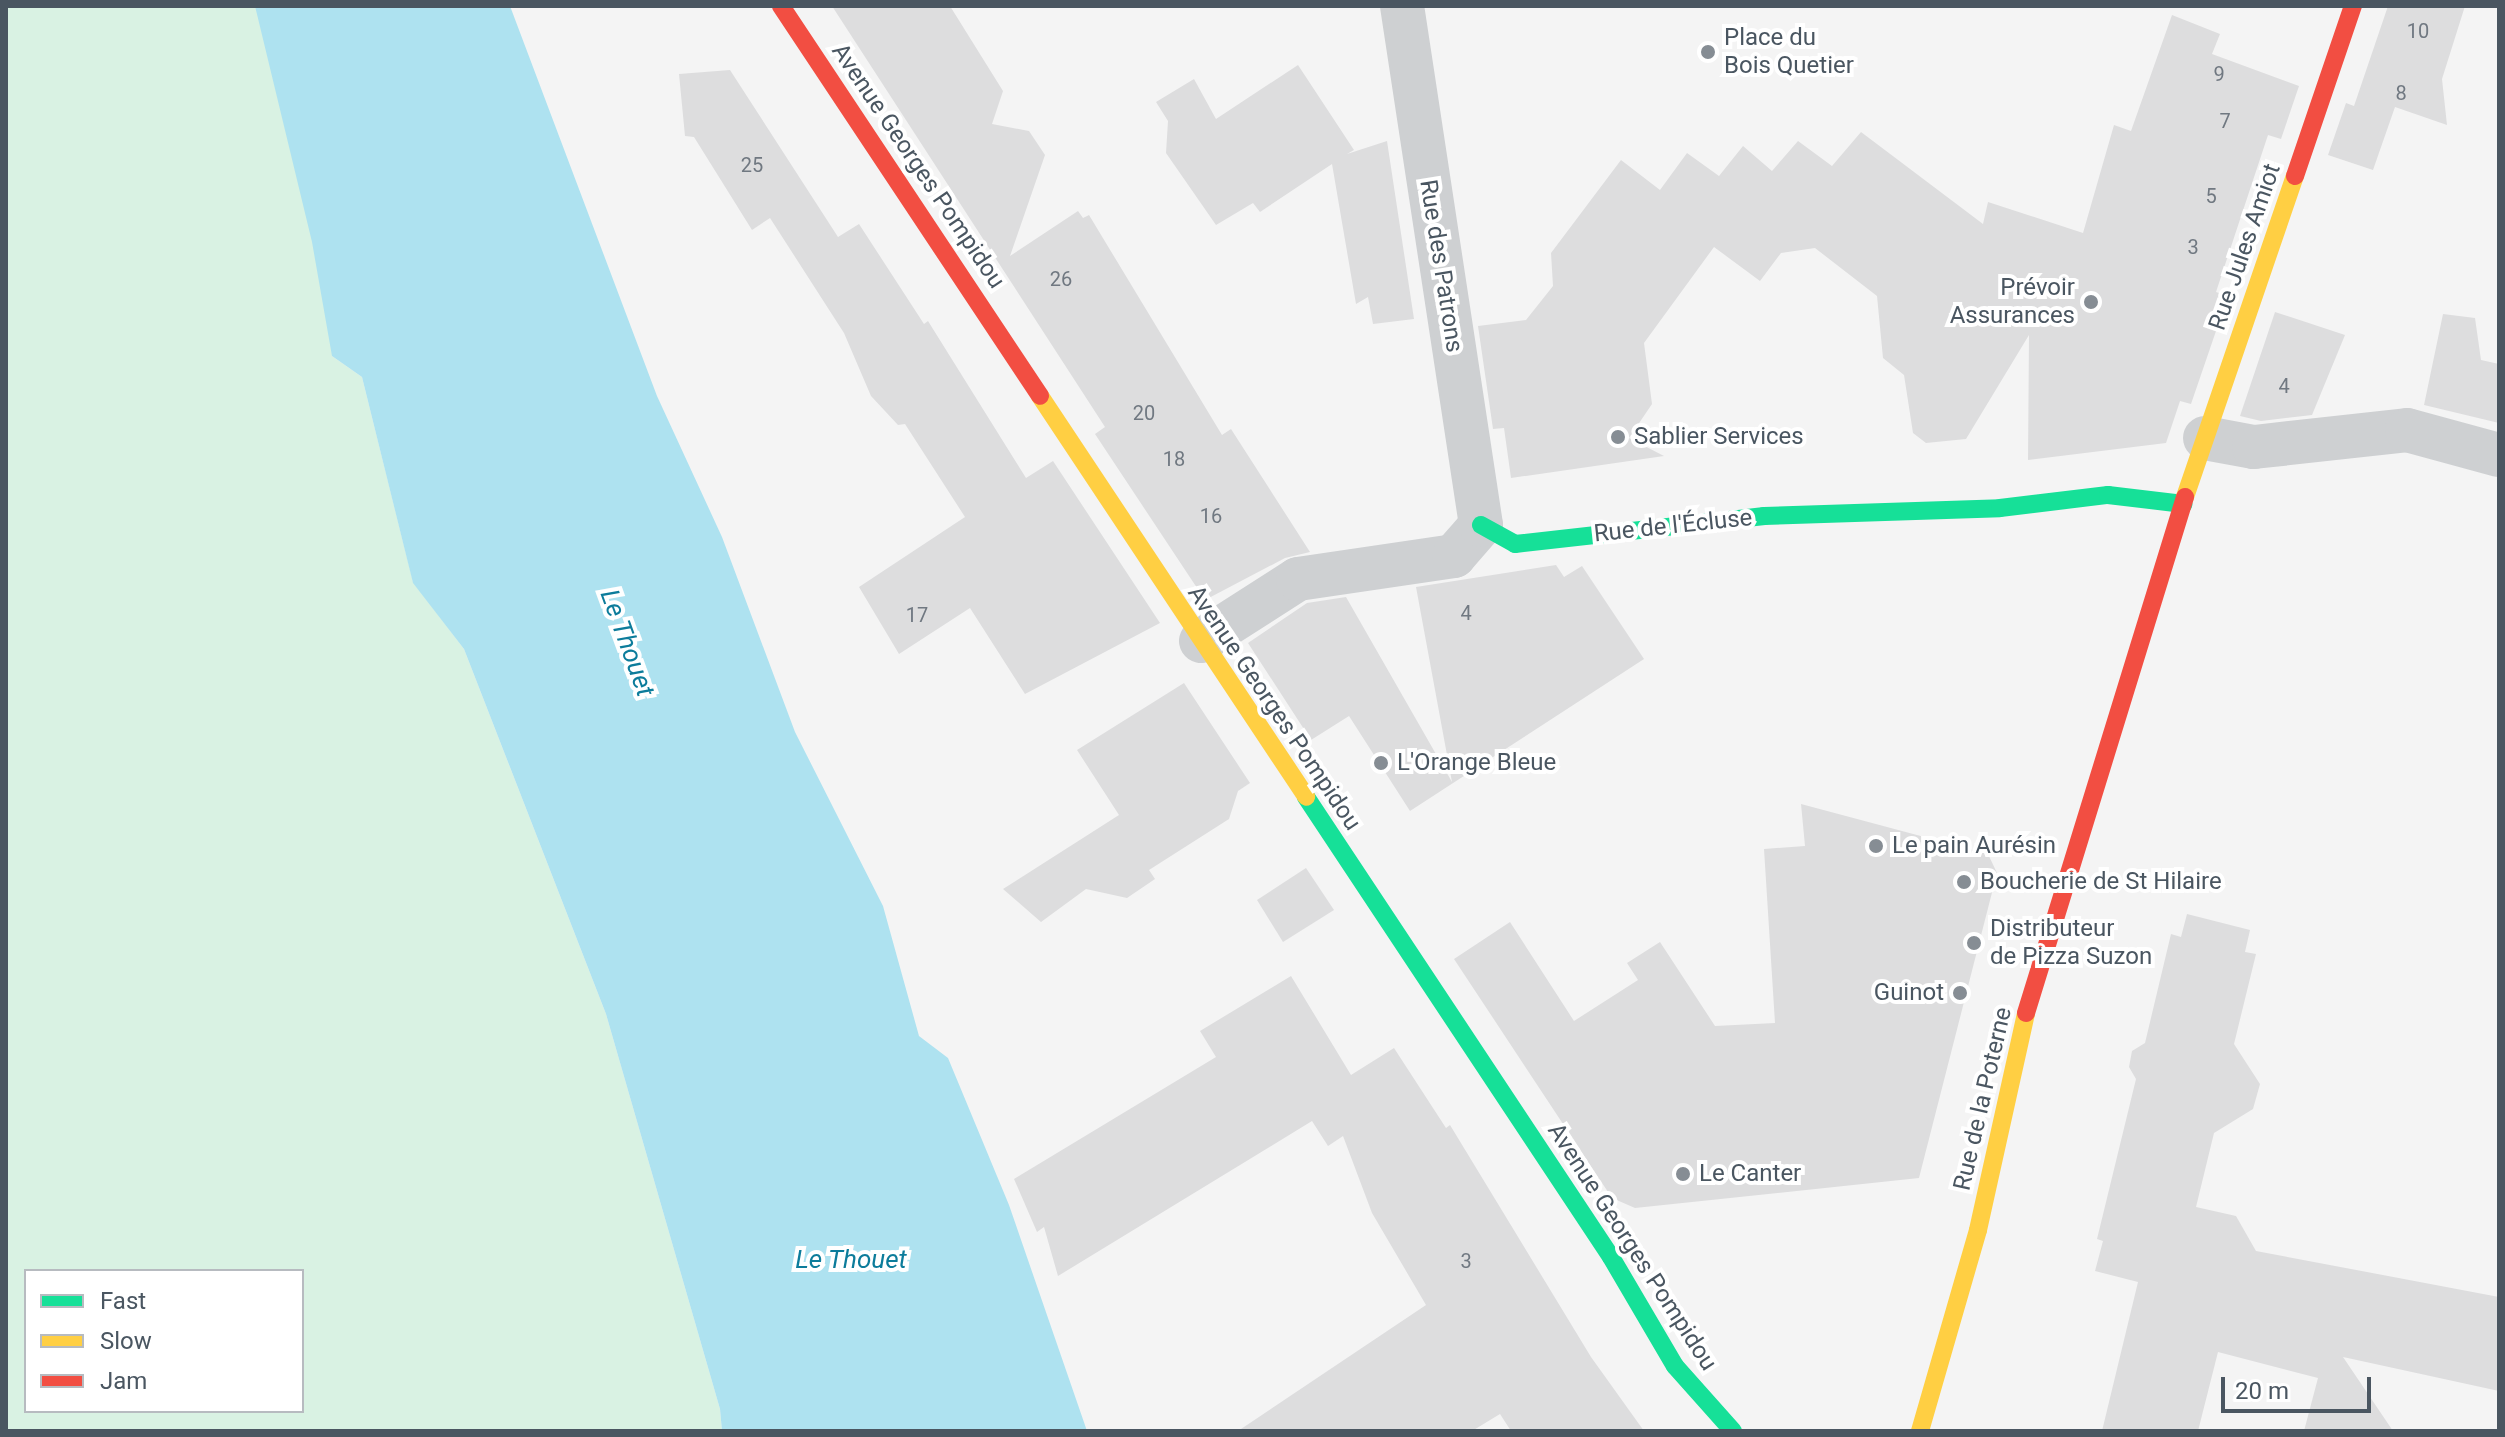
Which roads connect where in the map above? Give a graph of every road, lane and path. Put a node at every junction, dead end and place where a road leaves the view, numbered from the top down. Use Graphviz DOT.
graph roads {
  1 [pos="781,6"];
  2 [pos="1402,6"];
  3 [pos="2353,6"];
  4 [pos="2205,438"];
  5 [pos="2499,455"];
  6 [pos="2183,504"];
  7 [pos="1481,525"];
  8 [pos="1201,641"];
  9 [pos="1733,1431"];
  10 [pos="1920,1431"];
  1 -- 8 [label="main road, Avenue Georges Pompidou"];
  2 -- 7 [label="street, Rue des Patrons"];
  3 -- 4 [label="main road, Rue Jules Amiot"];
  4 -- 5 [label="street"];
  4 -- 6 [label="main road, Rue Jules Amiot"];
  6 -- 7 [label="main road, Rue de l'Écluse"];
  6 -- 10 [label="main road, Rue de la Poterne"];
  7 -- 8 [label="street"];
  8 -- 9 [label="main road, Avenue Georges Pompidou"];
}
